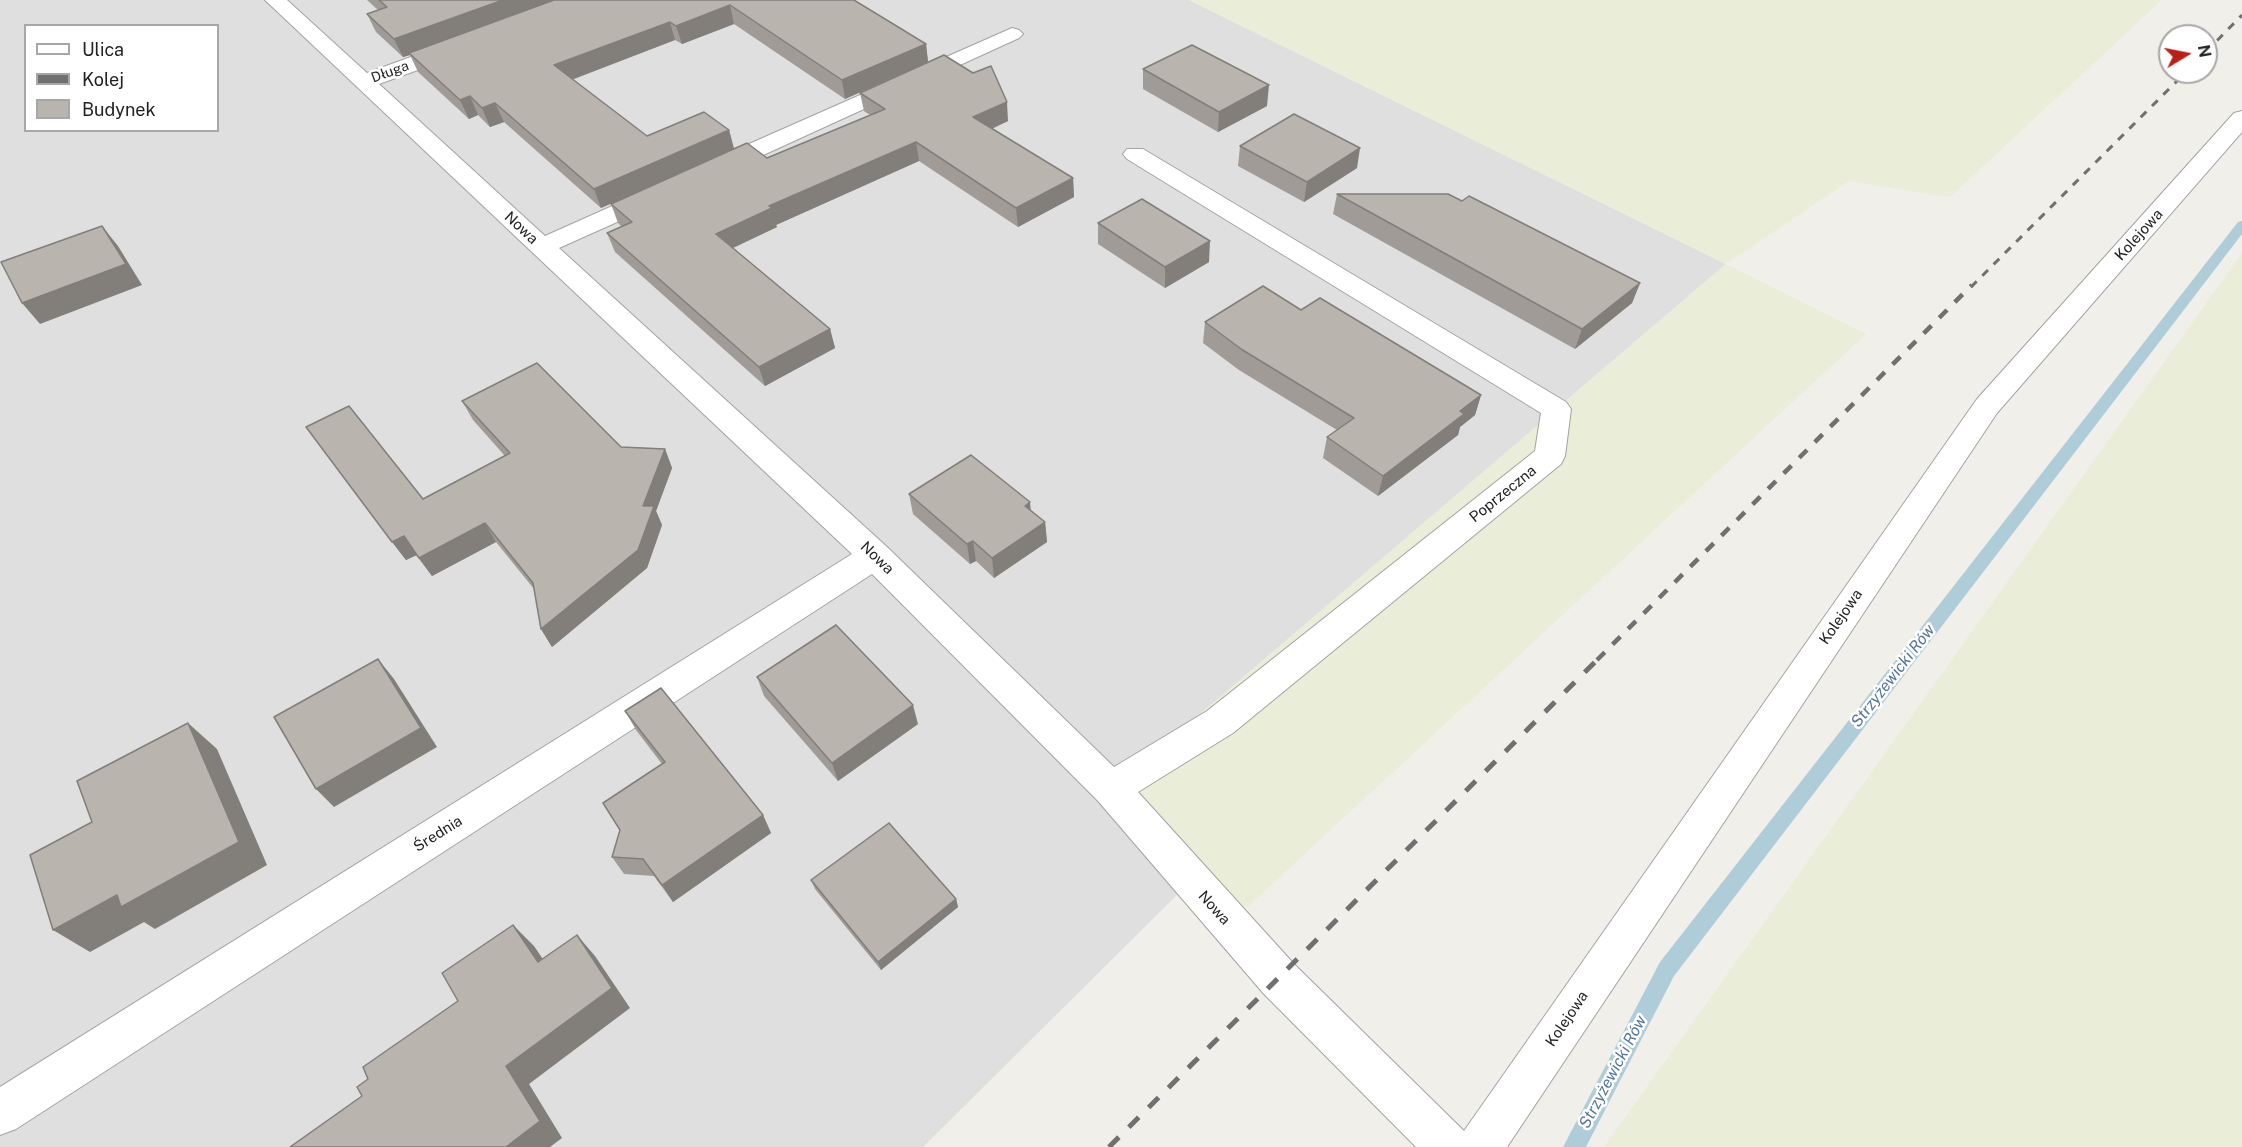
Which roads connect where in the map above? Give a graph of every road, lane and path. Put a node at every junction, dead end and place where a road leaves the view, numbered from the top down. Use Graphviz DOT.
graph roads {
  1 [pos="275,0"];
  2 [pos="1011,34"];
  3 [pos="474,41"];
  4 [pos="363,82"];
  5 [pos="2242,118"];
  6 [pos="1135,154"];
  7 [pos="541,247"];
  8 [pos="875,556"];
  9 [pos="1112,789"];
  10 [pos="0,1113"];
  11 [pos="1448,1147"];
  12 [pos="1480,1147"];
  1 -- 4 [label="street, Nowa"];
  2 -- 7 [label="street"];
  3 -- 4 [label="street, Długa"];
  4 -- 7 [label="street, Nowa"];
  5 -- 12 [label="street, Kolejowa"];
  6 -- 9 [label="street, Poprzeczna"];
  7 -- 8 [label="street, Nowa"];
  8 -- 9 [label="street, Nowa"];
  8 -- 10 [label="street, Średnia"];
  9 -- 11 [label="street, Nowa"];
}
